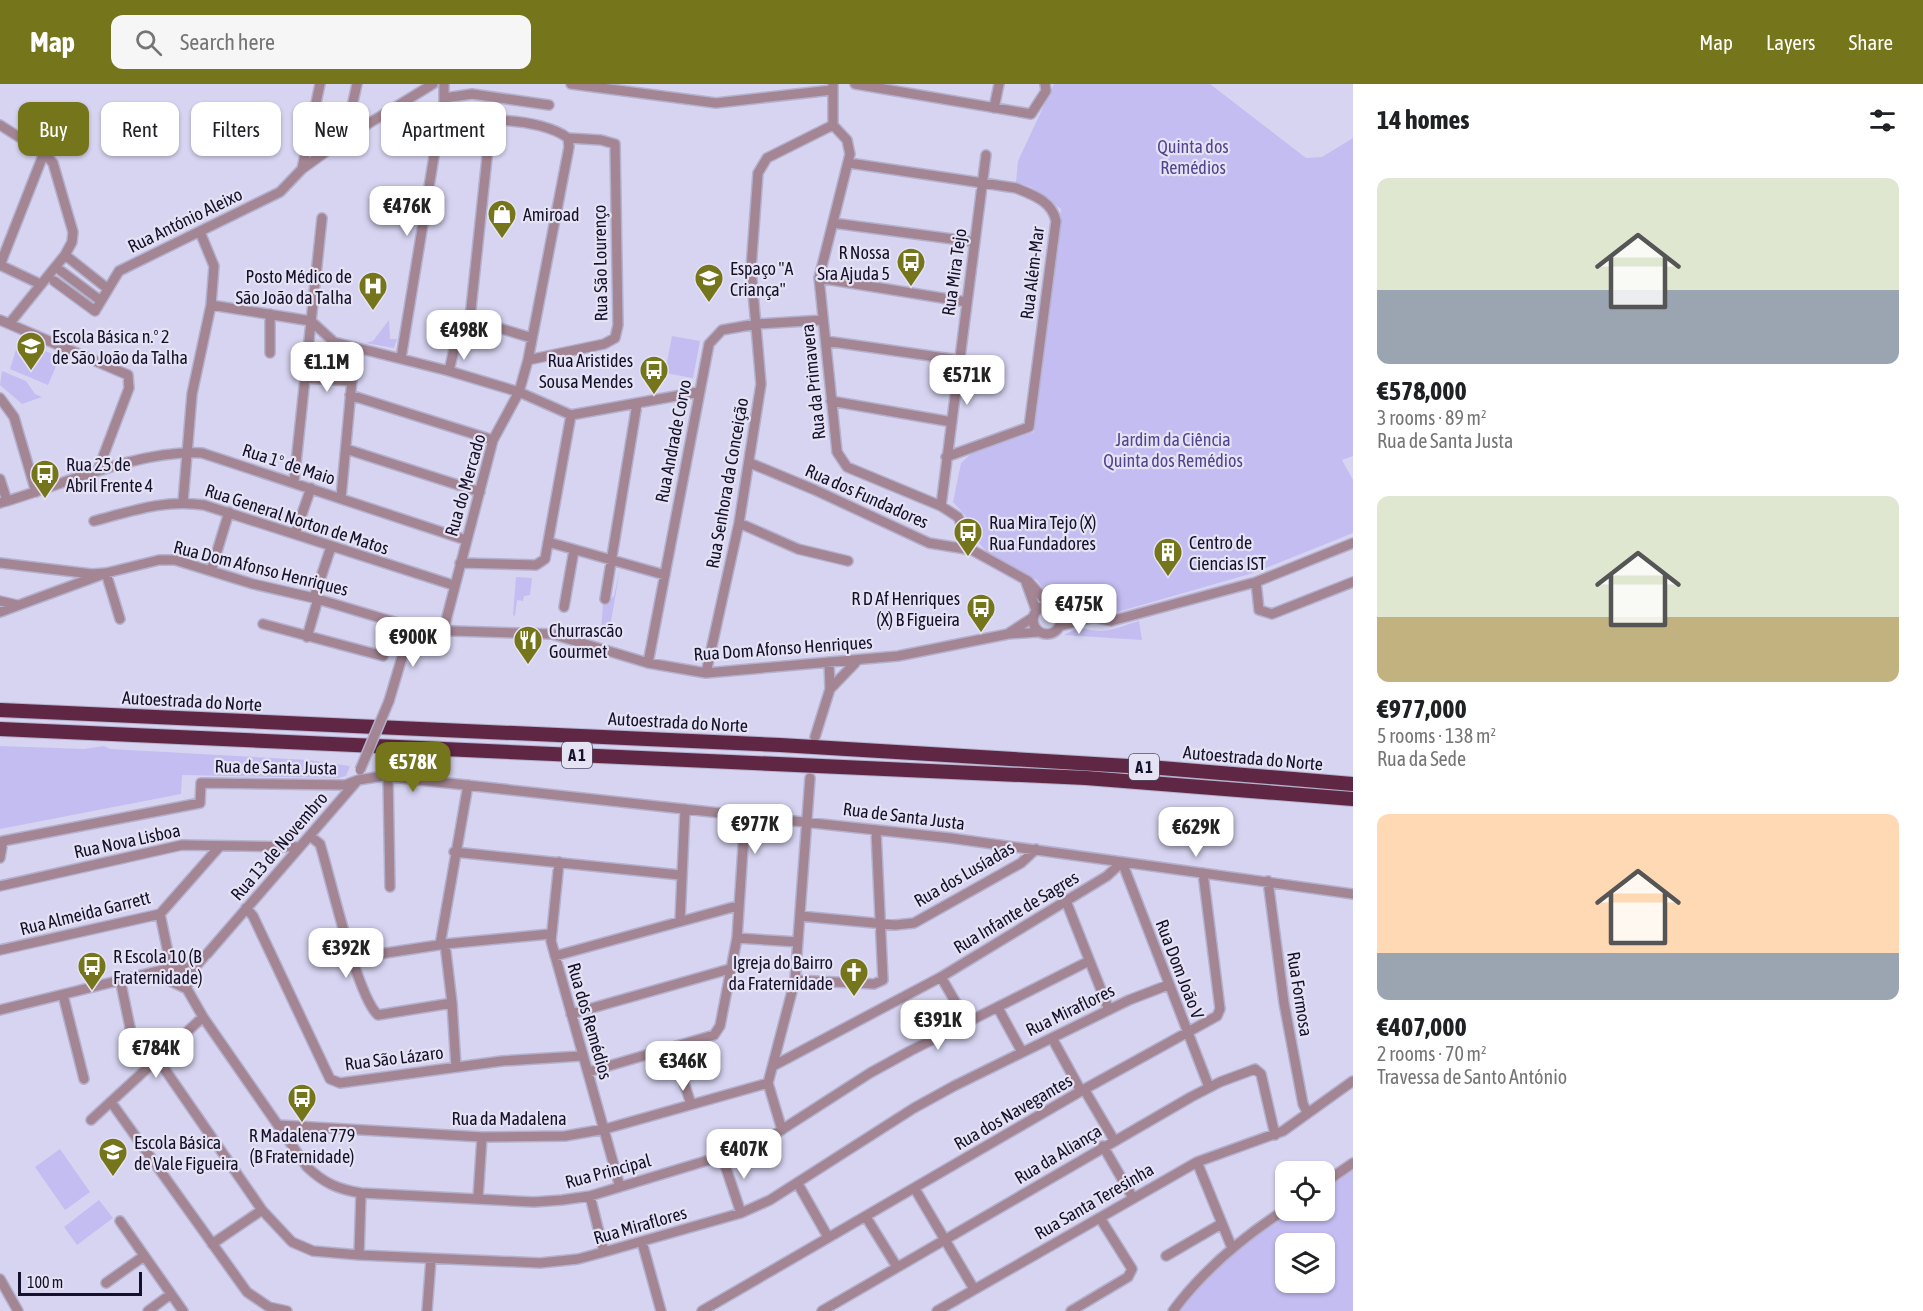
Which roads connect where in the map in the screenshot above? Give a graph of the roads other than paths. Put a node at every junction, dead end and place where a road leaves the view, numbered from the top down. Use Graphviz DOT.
graph roads {
  1 [pos="320,84"];
  2 [pos="357,84"];
  3 [pos="433,84"];
  4 [pos="444,84"];
  5 [pos="571,84"];
  6 [pos="855,84"];
  7 [pos="999,84"];
  8 [pos="1045,84"];
  9 [pos="624,87"];
  10 [pos="832,87"];
  11 [pos="444,98"];
  12 [pos="353,102"];
  13 [pos="444,102"];
  14 [pos="549,105"];
  15 [pos="994,108"];
  16 [pos="506,122"];
  17 [pos="369,123"];
  18 [pos="0,125"];
  19 [pos="833,125"];
  20 [pos="18,136"];
  21 [pos="568,138"];
  22 [pos="986,155"];
  23 [pos="43,156"];
  24 [pos="46,156"];
  25 [pos="320,156"];
  26 [pos="434,156"];
  27 [pos="487,156"];
  28 [pos="849,163"];
  29 [pos="302,169"];
  30 [pos="983,185"];
  31 [pos="322,218"];
  32 [pos="833,223"];
  33 [pos="200,232"];
  34 [pos="975,242"];
  35 [pos="65,255"];
  36 [pos="0,265"];
  37 [pos="61,271"];
  38 [pos="819,279"];
  39 [pos="54,281"];
  40 [pos="40,284"];
  41 [pos="108,289"];
  42 [pos="101,301"];
  43 [pos="967,302"];
  44 [pos="211,305"];
  45 [pos="270,314"];
  46 [pos="470,318"];
  47 [pos="824,320"];
  48 [pos="311,321"];
  49 [pos="5,322"];
  50 [pos="756,324"];
  51 [pos="532,338"];
  52 [pos="826,341"];
  53 [pos="354,347"];
  54 [pos="270,353"];
  55 [pos="401,358"];
  56 [pos="528,360"];
  57 [pos="959,360"];
  58 [pos="449,370"];
  59 [pos="305,378"];
  60 [pos="351,381"];
  61 [pos="519,392"];
  62 [pos="698,393"];
  63 [pos="350,395"];
  64 [pos="0,398"];
  65 [pos="831,401"];
  66 [pos="637,404"];
  67 [pos="571,415"];
  68 [pos="952,422"];
  69 [pos="493,440"];
  70 [pos="346,448"];
  71 [pos="186,452"];
  72 [pos="946,457"];
  73 [pos="750,463"];
  74 [pos="98,470"];
  75 [pos="0,479"];
  76 [pos="294,482"];
  77 [pos="311,488"];
  78 [pos="36,492"];
  79 [pos="480,492"];
  80 [pos="342,498"];
  81 [pos="3,502"];
  82 [pos="183,502"];
  83 [pos="941,506"];
  84 [pos="229,512"];
  85 [pos="94,521"];
  86 [pos="739,523"];
  87 [pos="295,534"];
  88 [pos="466,540"];
  89 [pos="548,542"];
  90 [pos="1353,543"];
  91 [pos="331,547"];
  92 [pos="574,550"];
  93 [pos="972,550"];
  94 [pos="610,558"];
  95 [pos="848,561"];
  96 [pos="0,563"];
  97 [pos="460,563"];
  98 [pos="211,571"];
  99 [pos="106,573"];
  100 [pos="665,575"];
  101 [pos="1023,578"];
  102 [pos="1257,582"];
  103 [pos="1353,582"];
  104 [pos="453,585"];
  105 [pos="316,599"];
  106 [pos="605,599"];
  107 [pos="0,601"];
  108 [pos="17,605"];
  109 [pos="564,607"];
  110 [pos="1053,608"];
  111 [pos="0,612"];
  112 [pos="1034,614"];
  113 [pos="1091,618"];
  114 [pos="120,619"];
  115 [pos="263,624"];
  116 [pos="411,627"];
  117 [pos="1060,627"];
  118 [pos="443,632"];
  119 [pos="1038,632"];
  120 [pos="1008,634"];
  121 [pos="307,637"];
  122 [pos="383,656"];
  123 [pos="858,660"];
  124 [pos="830,662"];
  125 [pos="648,663"];
  126 [pos="706,673"];
  127 [pos="830,689"];
  128 [pos="0,710"];
  129 [pos="0,729"];
  130 [pos="815,737"];
  131 [pos="359,775"];
  132 [pos="388,776"];
  133 [pos="810,778"];
  134 [pos="1353,784"];
  135 [pos="468,785"];
  136 [pos="1353,799"];
  137 [pos="685,809"];
  138 [pos="745,817"];
  139 [pos="807,822"];
  140 [pos="876,831"];
  141 [pos="310,836"];
  142 [pos="220,846"];
  143 [pos="299,847"];
  144 [pos="1036,849"];
  145 [pos="454,852"];
  146 [pos="0,858"];
  147 [pos="559,862"];
  148 [pos="1122,862"];
  149 [pos="1203,873"];
  150 [pos="680,875"];
  151 [pos="1268,880"];
  152 [pos="0,886"];
  153 [pos="390,887"];
  154 [pos="1353,894"];
  155 [pos="1066,901"];
  156 [pos="737,906"];
  157 [pos="246,908"];
  158 [pos="160,914"];
  159 [pos="800,916"];
  160 [pos="680,921"];
  161 [pos="880,924"];
  162 [pos="550,934"];
  163 [pos="737,938"];
  164 [pos="798,942"];
  165 [pos="442,945"];
  166 [pos="0,950"];
  167 [pos="207,954"];
  168 [pos="555,957"];
  169 [pos="352,958"];
  170 [pos="1089,961"];
  171 [pos="176,966"];
  172 [pos="733,968"];
  173 [pos="140,975"];
  174 [pos="941,977"];
  175 [pos="120,979"];
  176 [pos="795,980"];
  177 [pos="177,984"];
  178 [pos="1168,985"];
  179 [pos="187,989"];
  180 [pos="63,995"];
  181 [pos="452,1002"];
  182 [pos="998,1008"];
  183 [pos="0,1010"];
  184 [pos="1109,1010"];
  185 [pos="571,1014"];
  186 [pos="203,1017"];
  187 [pos="967,1022"];
  188 [pos="1186,1031"];
  189 [pos="131,1032"];
  190 [pos="1052,1038"];
  191 [pos="673,1049"];
  192 [pos="1022,1052"];
  193 [pos="581,1056"];
  194 [pos="157,1058"];
  195 [pos="773,1065"];
  196 [pos="456,1067"];
  197 [pos="588,1072"];
  198 [pos="84,1079"];
  199 [pos="1353,1081"];
  200 [pos="768,1083"];
  201 [pos="1209,1087"];
  202 [pos="1082,1090"];
  203 [pos="111,1102"];
  204 [pos="691,1104"];
  205 [pos="1307,1112"];
  206 [pos="91,1120"];
  207 [pos="278,1125"];
  208 [pos="605,1129"];
  209 [pos="782,1130"];
  210 [pos="1275,1135"];
  211 [pos="482,1137"];
  212 [pos="1114,1140"];
  213 [pos="1103,1146"];
  214 [pos="722,1156"];
  215 [pos="1197,1162"];
  216 [pos="1353,1163"];
  217 [pos="1335,1175"];
  218 [pos="798,1184"];
  219 [pos="620,1187"];
  220 [pos="915,1189"];
  221 [pos="361,1193"];
  222 [pos="590,1196"];
  223 [pos="478,1198"];
  224 [pos="1133,1198"];
  225 [pos="262,1210"];
  226 [pos="741,1213"];
  227 [pos="866,1217"];
  228 [pos="1275,1217"];
  229 [pos="1100,1218"];
  230 [pos="120,1221"];
  231 [pos="1221,1224"];
  232 [pos="828,1237"];
  233 [pos="944,1240"];
  234 [pos="642,1242"];
  235 [pos="212,1244"];
  236 [pos="1232,1248"];
  237 [pos="604,1252"];
  238 [pos="358,1255"];
  239 [pos="144,1256"];
  240 [pos="1166,1256"];
  241 [pos="431,1259"];
  242 [pos="897,1267"];
  243 [pos="0,1279"];
  244 [pos="106,1283"];
  245 [pos="974,1289"];
  246 [pos="171,1294"];
  247 [pos="18,1311"];
  248 [pos="148,1311"];
  249 [pos="183,1311"];
  250 [pos="287,1311"];
  251 [pos="427,1311"];
  252 [pos="662,1311"];
  253 [pos="702,1311"];
  254 [pos="822,1311"];
  255 [pos="937,1311"];
  256 [pos="1071,1311"];
  257 [pos="1173,1311"];
  1 -- 29 [label="street"];
  2 -- 12 [label="street"];
  3 -- 17 [label="street, Rua António Aleixo"];
  4 -- 11 [label="street"];
  5 -- 9 [label="street"];
  6 -- 15 [label="street"];
  7 -- 15 [label="street"];
  8 -- 15 [label="street"];
  9 -- 10 [label="street"];
  10 -- 19 [label="street, Rua da Primavera"];
  11 -- 13 [label="street"];
  11 -- 14 [label="street"];
  16 -- 21 [label="street"];
  18 -- 20 [label="street"];
  19 -- 28 [label="street, Rua da Primavera"];
  19 -- 50 [label="street, Rua Senhora da Conceição"];
  21 -- 51 [label="street, Rua do Mercado"];
  21 -- 56 [label="street, Rua São Lourenço"];
  22 -- 30 [label="street, Rua Mira Tejo"];
  23 -- 36 [label="street"];
  24 -- 35 [label="street"];
  25 -- 29 [label="street, Rua António Aleixo"];
  26 -- 55 [label="street"];
  27 -- 46 [label="street"];
  28 -- 30 [label="street, Rua Além-Mar"];
  28 -- 32 [label="street, Rua da Primavera"];
  29 -- 33 [label="street, Rua António Aleixo"];
  30 -- 34 [label="street, Rua Mira Tejo"];
  30 -- 72 [label="street, Rua Além-Mar"];
  31 -- 48 [label="street"];
  32 -- 34 [label="street"];
  32 -- 38 [label="street, Rua da Primavera"];
  33 -- 41 [label="street, Rua António Aleixo"];
  33 -- 44 [label="street"];
  34 -- 43 [label="street, Rua Mira Tejo"];
  35 -- 40 [label="street"];
  35 -- 41 [label="street"];
  36 -- 40 [label="street"];
  37 -- 42 [label="street"];
  38 -- 43 [label="street"];
  38 -- 47 [label="street, Rua da Primavera"];
  39 -- 42 [label="street, Rua António Aleixo"];
  40 -- 49 [label="street"];
  41 -- 42 [label="street, Rua António Aleixo"];
  43 -- 57 [label="street, Rua Mira Tejo"];
  44 -- 45 [label="street"];
  44 -- 71 [label="street"];
  45 -- 48 [label="street"];
  45 -- 54 [label="street"];
  46 -- 51 [label="street"];
  46 -- 58 [label="street"];
  47 -- 50 [label="street, Rua Andrade Corvo"];
  47 -- 52 [label="street, Rua da Primavera"];
  48 -- 53 [label="street"];
  48 -- 59 [label="street"];
  49 -- 74 [label="street"];
  50 -- 62 [label="street, Rua Andrade Corvo"];
  50 -- 73 [label="street, Rua Senhora da Conceição"];
  51 -- 56 [label="street, Rua do Mercado"];
  52 -- 57 [label="street"];
  52 -- 65 [label="street, Rua da Primavera"];
  53 -- 55 [label="street"];
  53 -- 60 [label="street"];
  55 -- 58 [label="street"];
  56 -- 61 [label="street, Rua do Mercado"];
  57 -- 68 [label="street, Rua Mira Tejo"];
  58 -- 61 [label="street"];
  59 -- 60 [label="street"];
  59 -- 76 [label="street"];
  60 -- 63 [label="street"];
  61 -- 67 [label="street"];
  61 -- 69 [label="street, Rua do Mercado"];
  62 -- 66 [label="street"];
  62 -- 100 [label="street, Rua Andrade Corvo"];
  63 -- 69 [label="street"];
  63 -- 70 [label="street"];
  64 -- 78 [label="street"];
  65 -- 68 [label="street"];
  65 -- 83 [label="street, Rua da Primavera"];
  66 -- 67 [label="street"];
  66 -- 94 [label="street"];
  67 -- 89 [label="street"];
  68 -- 72 [label="street, Rua Mira Tejo"];
  69 -- 79 [label="street, Rua do Mercado"];
  70 -- 79 [label="street"];
  70 -- 80 [label="street"];
  71 -- 74 [label="street, Rua 1º de Maio"];
  71 -- 76 [label="street, Rua 1º de Maio"];
  71 -- 82 [label="street"];
  72 -- 83 [label="street, Rua Mira Tejo"];
  73 -- 86 [label="street, Rua Senhora da Conceição"];
  73 -- 93 [label="street, Rua dos Fundadores"];
  74 -- 78 [label="street, Rua 1º de Maio"];
  75 -- 81 [label="street"];
  76 -- 77 [label="street, Rua 1º de Maio"];
  77 -- 80 [label="street, Rua 1º de Maio"];
  77 -- 87 [label="street"];
  78 -- 81 [label="street, Rua 1º de Maio"];
  79 -- 88 [label="street, Rua do Mercado"];
  80 -- 88 [label="street, Rua 1º de Maio"];
  82 -- 84 [label="street, Rua General Norton de Matos"];
  82 -- 85 [label="street, Rua General Norton de Matos"];
  83 -- 93 [label="street, Rua da Primavera"];
  84 -- 87 [label="street, Rua General Norton de Matos"];
  84 -- 98 [label="street"];
  86 -- 95 [label="street"];
  86 -- 126 [label="street, Rua Senhora da Conceição"];
  87 -- 91 [label="street, Rua General Norton de Matos"];
  88 -- 97 [label="street, Rua do Mercado"];
  89 -- 92 [label="street"];
  89 -- 97 [label="street"];
  90 -- 102 [label="street"];
  91 -- 104 [label="street, Rua General Norton de Matos"];
  91 -- 105 [label="street"];
  92 -- 94 [label="street"];
  92 -- 109 [label="street"];
  93 -- 101 [label="street"];
  94 -- 100 [label="street"];
  94 -- 106 [label="street"];
  96 -- 99 [label="street, Rua Dom Afonso Henriques"];
  97 -- 104 [label="street, Rua do Mercado"];
  98 -- 99 [label="street, Rua Dom Afonso Henriques"];
  98 -- 105 [label="street, Rua Dom Afonso Henriques"];
  99 -- 108 [label="street"];
  99 -- 114 [label="street"];
  100 -- 125 [label="street, Rua Andrade Corvo"];
  101 -- 110 [label="street"];
  101 -- 112 [label="street"];
  102 -- 103 [label="street"];
  102 -- 113 [label="street"];
  104 -- 118 [label="street, Rua do Mercado"];
  105 -- 116 [label="street, Rua Dom Afonso Henriques"];
  105 -- 121 [label="street"];
  107 -- 108 [label="street"];
  108 -- 111 [label="street"];
  110 -- 112 [label="street"];
  110 -- 113 [label="street"];
  110 -- 117 [label="street"];
  112 -- 119 [label="street"];
  112 -- 120 [label="street, Rua Dom Afonso Henriques"];
  113 -- 117 [label="street"];
  115 -- 121 [label="street"];
  116 -- 118 [label="street, Rua Dom Afonso Henriques"];
  116 -- 131 [label="street, Rua 13 de Novembro, bridge"];
  117 -- 119 [label="street"];
  118 -- 125 [label="street, Rua Dom Afonso Henriques"];
  119 -- 120 [label="street, Rua Dom Afonso Henriques"];
  120 -- 123 [label="street, Rua Dom Afonso Henriques"];
  121 -- 122 [label="street"];
  123 -- 124 [label="street, Rua Dom Afonso Henriques"];
  123 -- 127 [label="street"];
  124 -- 126 [label="street, Rua Dom Afonso Henriques"];
  124 -- 127 [label="street"];
  125 -- 126 [label="street, Rua Dom Afonso Henriques"];
  127 -- 130 [label="street"];
  128 -- 134 [label="highway, Autoestrada do Norte / A 1"];
  129 -- 136 [label="highway, Autoestrada do Norte / A 1"];
  131 -- 132 [label="street, Rua de Santa Justa"];
  131 -- 141 [label="street, Rua 13 de Novembro"];
  131 -- 146 [label="street, Rua de Santa Justa"];
  132 -- 135 [label="street, Rua de Santa Justa"];
  132 -- 153 [label="street"];
  133 -- 139 [label="street"];
  135 -- 137 [label="street, Rua de Santa Justa"];
  135 -- 145 [label="street"];
  137 -- 138 [label="street, Rua de Santa Justa"];
  137 -- 150 [label="street"];
  138 -- 139 [label="street, Rua de Santa Justa"];
  138 -- 156 [label="street"];
  139 -- 140 [label="street, Rua de Santa Justa"];
  139 -- 159 [label="street"];
  140 -- 144 [label="street, Rua de Santa Justa"];
  140 -- 161 [label="street"];
  141 -- 143 [label="street, Rua 13 de Novembro"];
  141 -- 169 [label="street"];
  142 -- 143 [label="street, Rua Nova Lisboa"];
  142 -- 152 [label="street, Rua Nova Lisboa"];
  142 -- 158 [label="street, Rua Almeida Garrett"];
  143 -- 157 [label="street, Rua 13 de Novembro"];
  144 -- 148 [label="street, Rua de Santa Justa"];
  144 -- 161 [label="street, Rua dos Lusíadas"];
  145 -- 147 [label="street"];
  145 -- 165 [label="street"];
  147 -- 150 [label="street"];
  147 -- 162 [label="street, Rua dos Remédios"];
  148 -- 149 [label="street, Rua de Santa Justa"];
  148 -- 155 [label="street, Rua Infante de Sagres"];
  148 -- 178 [label="street, Rua Dom João V"];
  149 -- 151 [label="street, Rua de Santa Justa"];
  149 -- 188 [label="street, Rua dos Navegantes"];
  150 -- 160 [label="street"];
  151 -- 154 [label="street, Rua de Santa Justa"];
  151 -- 205 [label="street, Rua Formosa"];
  155 -- 170 [label="street"];
  155 -- 174 [label="street, Rua Infante de Sagres"];
  156 -- 160 [label="street"];
  156 -- 163 [label="street"];
  157 -- 167 [label="street, Rua 13 de Novembro"];
  157 -- 196 [label="street, Rua São Lázaro"];
  158 -- 166 [label="street, Rua Almeida Garrett"];
  158 -- 171 [label="street"];
  159 -- 161 [label="street, Rua dos Lusíadas"];
  159 -- 164 [label="street"];
  160 -- 168 [label="street"];
  161 -- 176 [label="street"];
  162 -- 165 [label="street"];
  162 -- 168 [label="street, Rua dos Remédios"];
  163 -- 164 [label="street"];
  163 -- 172 [label="street"];
  164 -- 176 [label="street"];
  165 -- 169 [label="street"];
  165 -- 181 [label="street"];
  167 -- 171 [label="street, Rua 13 de Novembro"];
  167 -- 179 [label="street"];
  168 -- 185 [label="street, Rua dos Remédios"];
  169 -- 181 [label="street"];
  170 -- 182 [label="street, Rua Principal"];
  170 -- 184 [label="street"];
  171 -- 173 [label="street, Rua 13 de Novembro"];
  171 -- 177 [label="street"];
  171 -- 179 [label="street, Rua Principal"];
  172 -- 185 [label="street"];
  172 -- 191 [label="street"];
  173 -- 175 [label="street, Rua 13 de Novembro"];
  173 -- 177 [label="street"];
  174 -- 187 [label="street"];
  174 -- 195 [label="street, Rua Infante de Sagres"];
  175 -- 180 [label="street, Rua 13 de Novembro"];
  175 -- 189 [label="street"];
  176 -- 195 [label="street"];
  177 -- 179 [label="street"];
  178 -- 184 [label="street, Rua Miraflores"];
  178 -- 188 [label="street, Rua Dom João V"];
  179 -- 186 [label="street, Rua Principal"];
  180 -- 183 [label="street, Rua 13 de Novembro"];
  180 -- 198 [label="street"];
  181 -- 196 [label="street"];
  182 -- 187 [label="street, Rua Principal"];
  182 -- 192 [label="street"];
  184 -- 190 [label="street, Rua Miraflores"];
  185 -- 193 [label="street, Rua dos Remédios"];
  186 -- 194 [label="street"];
  186 -- 207 [label="street, Rua Principal"];
  187 -- 209 [label="street, Rua Principal"];
  188 -- 201 [label="street, Rua Dom João V"];
  188 -- 202 [label="street, Rua dos Navegantes"];
  190 -- 192 [label="street, Rua Miraflores"];
  190 -- 202 [label="street"];
  191 -- 197 [label="street"];
  191 -- 204 [label="street"];
  192 -- 218 [label="street, Rua Miraflores"];
  193 -- 196 [label="street, Rua São Lázaro"];
  193 -- 197 [label="street, Rua dos Remédios"];
  194 -- 203 [label="street"];
  194 -- 225 [label="street, Rua Miraflores"];
  195 -- 200 [label="street"];
  197 -- 208 [label="street, Rua dos Remédios"];
  199 -- 205 [label="street, Rua Santa Teresinha"];
  200 -- 204 [label="street, Rua da Madalena"];
  200 -- 209 [label="street"];
  201 -- 210 [label="street, Rua da Aliança"];
  201 -- 212 [label="street, Rua da Aliança"];
  202 -- 212 [label="street"];
  202 -- 220 [label="street, Rua dos Navegantes"];
  203 -- 206 [label="street"];
  203 -- 235 [label="street"];
  204 -- 208 [label="street, Rua da Madalena"];
  205 -- 210 [label="street, Rua Santa Teresinha"];
  207 -- 211 [label="street, Rua da Madalena"];
  207 -- 221 [label="street, Rua Principal"];
  208 -- 211 [label="street, Rua da Madalena"];
  208 -- 219 [label="street, Rua dos Remédios"];
  209 -- 214 [label="street, Rua Principal"];
  210 -- 215 [label="street, Rua Santa Teresinha"];
  211 -- 223 [label="street"];
  212 -- 213 [label="street, Rua da Aliança"];
  213 -- 224 [label="street"];
  213 -- 233 [label="street, Rua da Aliança"];
  214 -- 219 [label="street, Rua Principal"];
  214 -- 226 [label="street"];
  215 -- 224 [label="street, Rua Santa Teresinha"];
  215 -- 231 [label="street"];
  216 -- 217 [label="street"];
  218 -- 226 [label="street, Rua Miraflores"];
  218 -- 232 [label="street"];
  219 -- 222 [label="street, Rua Principal"];
  220 -- 227 [label="street, Rua dos Navegantes"];
  220 -- 233 [label="street"];
  221 -- 223 [label="street, Rua Principal"];
  221 -- 238 [label="street"];
  222 -- 223 [label="street, Rua Principal"];
  222 -- 237 [label="street"];
  224 -- 229 [label="street, Rua Santa Teresinha"];
  225 -- 235 [label="street"];
  225 -- 238 [label="street, Rua Miraflores"];
  226 -- 234 [label="street, Rua Miraflores"];
  227 -- 232 [label="street, Rua dos Navegantes"];
  227 -- 242 [label="street"];
  228 -- 236 [label="street"];
  229 -- 245 [label="street, Rua Santa Teresinha"];
  229 -- 256 [label="street"];
  230 -- 239 [label="street"];
  231 -- 236 [label="street"];
  231 -- 240 [label="street"];
  232 -- 253 [label="street, Rua dos Navegantes"];
  233 -- 242 [label="street, Rua da Aliança"];
  233 -- 245 [label="street"];
  234 -- 237 [label="street, Rua Miraflores"];
  234 -- 252 [label="street"];
  235 -- 250 [label="street"];
  236 -- 257 [label="street"];
  237 -- 241 [label="street, Rua Miraflores"];
  238 -- 241 [label="street, Rua Miraflores"];
  239 -- 244 [label="street"];
  239 -- 246 [label="street"];
  241 -- 251 [label="street"];
  242 -- 254 [label="street, Rua da Aliança"];
  243 -- 247 [label="street"];
  245 -- 255 [label="street, Rua Santa Teresinha"];
  246 -- 248 [label="street"];
  246 -- 249 [label="street"];
}
